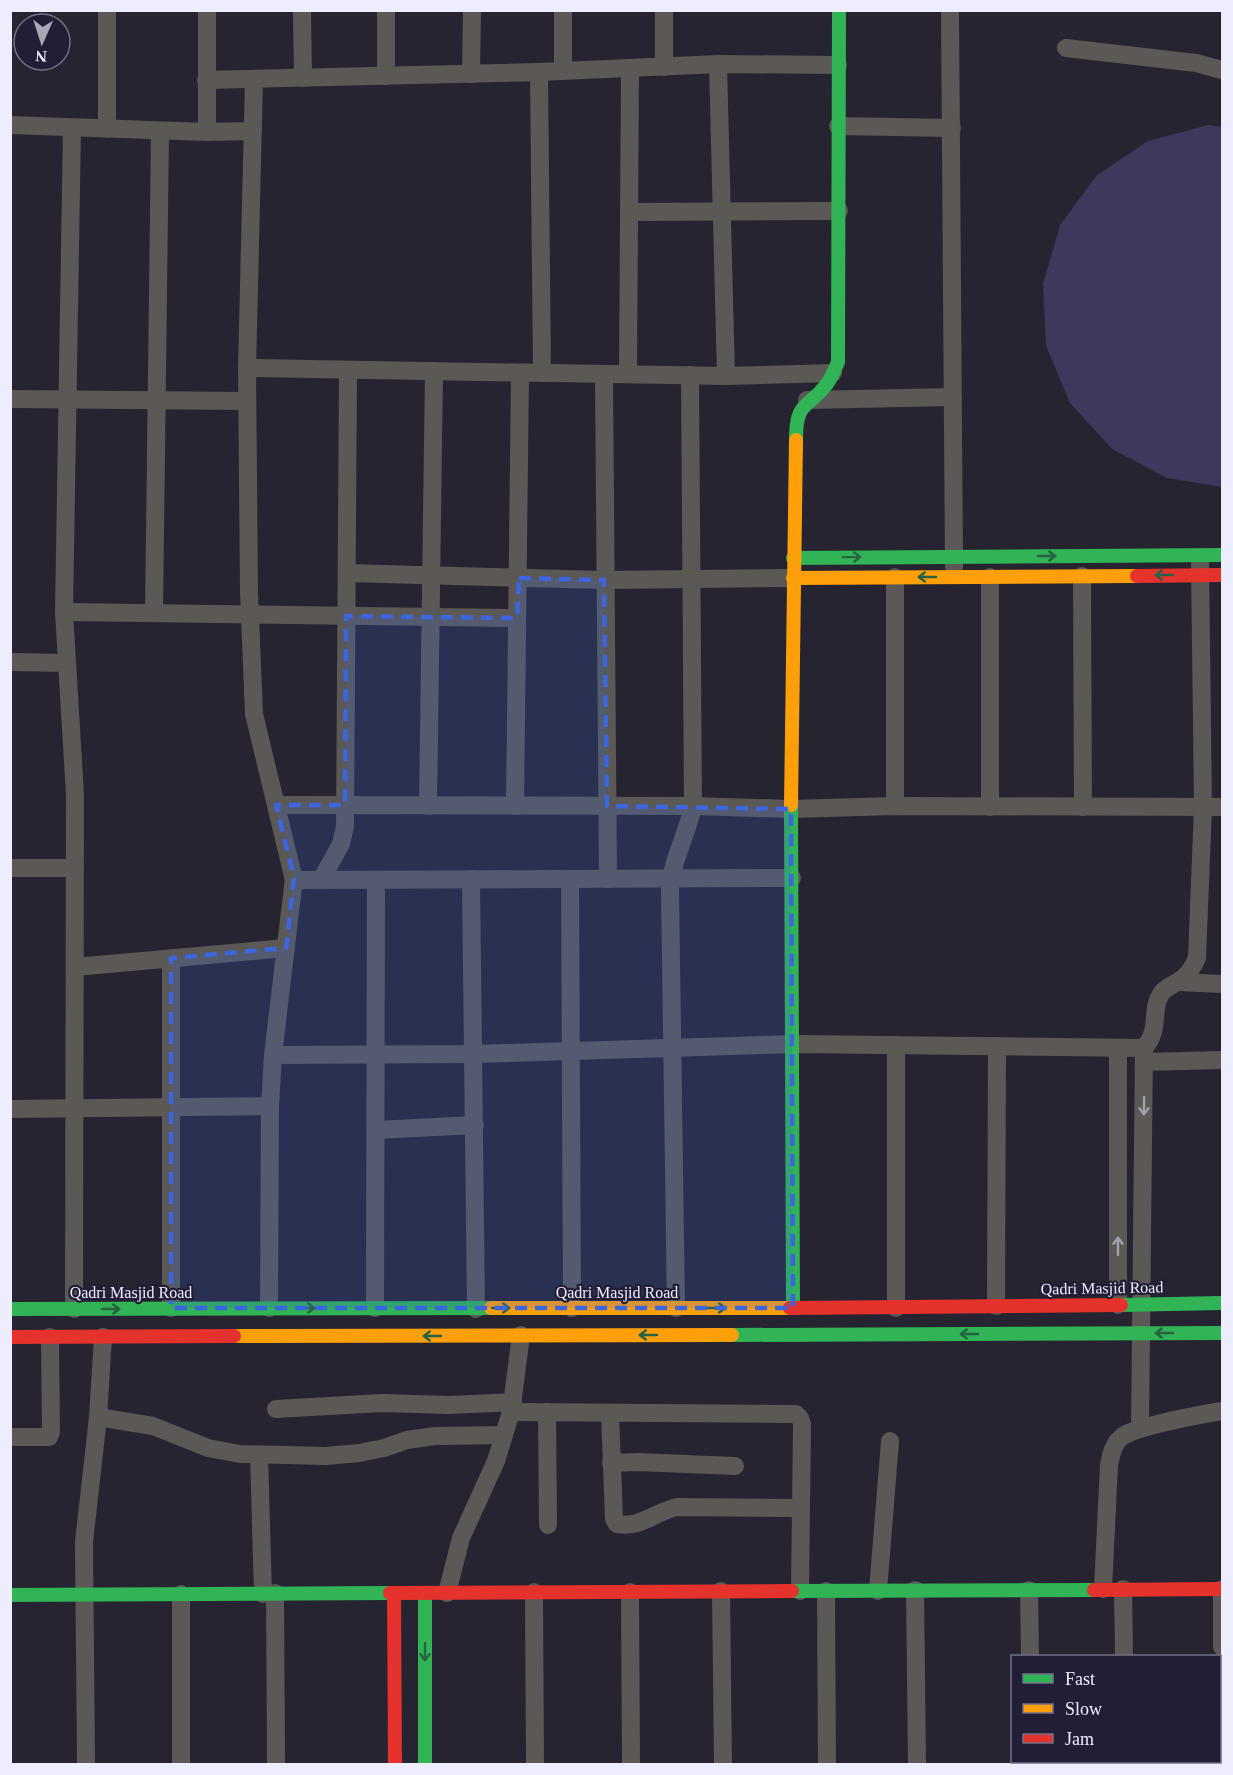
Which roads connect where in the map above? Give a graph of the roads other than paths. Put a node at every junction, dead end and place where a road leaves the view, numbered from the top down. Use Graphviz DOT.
graph roads {
  1 [pos="107,10"];
  2 [pos="207,10"];
  3 [pos="303,10"];
  4 [pos="386,10"];
  5 [pos="472,10"];
  6 [pos="562,10"];
  7 [pos="664,10"];
  8 [pos="839,10"];
  9 [pos="950,10"];
  10 [pos="1066,48"];
  11 [pos="718,64"];
  12 [pos="838,64"];
  13 [pos="664,67"];
  14 [pos="630,68"];
  15 [pos="1222,70"];
  16 [pos="538,72"];
  17 [pos="562,72"];
  18 [pos="471,74"];
  19 [pos="387,76"];
  20 [pos="303,78"];
  21 [pos="254,79"];
  22 [pos="207,80"];
  23 [pos="10,125"];
  24 [pos="838,126"];
  25 [pos="72,128"];
  26 [pos="952,128"];
  27 [pos="107,129"];
  28 [pos="160,131"];
  29 [pos="253,131"];
  30 [pos="207,132"];
  31 [pos="839,211"];
  32 [pos="629,212"];
  33 [pos="722,212"];
  34 [pos="247,368"];
  35 [pos="348,370"];
  36 [pos="434,371"];
  37 [pos="520,373"];
  38 [pos="542,373"];
  39 [pos="604,374"];
  40 [pos="628,374"];
  41 [pos="833,374"];
  42 [pos="690,375"];
  43 [pos="726,376"];
  44 [pos="953,397"];
  45 [pos="10,399"];
  46 [pos="67,399"];
  47 [pos="157,400"];
  48 [pos="807,400"];
  49 [pos="247,401"];
  50 [pos="1200,555"];
  51 [pos="1222,555"];
  52 [pos="954,556"];
  53 [pos="793,558"];
  54 [pos="347,573"];
  55 [pos="1200,575"];
  56 [pos="1222,575"];
  57 [pos="431,576"];
  58 [pos="1082,576"];
  59 [pos="895,577"];
  60 [pos="954,577"];
  61 [pos="990,577"];
  62 [pos="519,578"];
  63 [pos="690,578"];
  64 [pos="793,578"];
  65 [pos="604,580"];
  66 [pos="64,612"];
  67 [pos="154,613"];
  68 [pos="250,614"];
  69 [pos="346,616"];
  70 [pos="431,616"];
  71 [pos="517,618"];
  72 [pos="10,662"];
  73 [pos="66,663"];
  74 [pos="276,805"];
  75 [pos="345,805"];
  76 [pos="428,806"];
  77 [pos="515,806"];
  78 [pos="607,806"];
  79 [pos="693,806"];
  80 [pos="895,806"];
  81 [pos="990,807"];
  82 [pos="1083,807"];
  83 [pos="1203,807"];
  84 [pos="1222,807"];
  85 [pos="791,809"];
  86 [pos="10,867"];
  87 [pos="75,868"];
  88 [pos="294,878"];
  89 [pos="670,878"];
  90 [pos="792,878"];
  91 [pos="471,879"];
  92 [pos="570,879"];
  93 [pos="608,879"];
  94 [pos="321,880"];
  95 [pos="376,880"];
  96 [pos="286,948"];
  97 [pos="171,958"];
  98 [pos="75,967"];
  99 [pos="1178,982"];
  100 [pos="1222,984"];
  101 [pos="793,1044"];
  102 [pos="897,1045"];
  103 [pos="997,1046"];
  104 [pos="672,1047"];
  105 [pos="1118,1048"];
  106 [pos="571,1051"];
  107 [pos="376,1054"];
  108 [pos="474,1054"];
  109 [pos="273,1055"];
  110 [pos="1144,1055"];
  111 [pos="1222,1059"];
  112 [pos="270,1106"];
  113 [pos="171,1107"];
  114 [pos="74,1108"];
  115 [pos="10,1109"];
  116 [pos="475,1125"];
  117 [pos="375,1130"];
  118 [pos="1222,1303"];
  119 [pos="1142,1304"];
  120 [pos="1118,1305"];
  121 [pos="996,1306"];
  122 [pos="171,1308"];
  123 [pos="269,1308"];
  124 [pos="375,1308"];
  125 [pos="572,1308"];
  126 [pos="676,1308"];
  127 [pos="793,1308"];
  128 [pos="896,1308"];
  129 [pos="10,1309"];
  130 [pos="74,1309"];
  131 [pos="476,1309"];
  132 [pos="1222,1333"];
  133 [pos="1142,1334"];
  134 [pos="521,1335"];
  135 [pos="10,1337"];
  136 [pos="50,1337"];
  137 [pos="104,1337"];
  138 [pos="512,1407"];
  139 [pos="276,1409"];
  140 [pos="1222,1411"];
  141 [pos="547,1412"];
  142 [pos="610,1413"];
  143 [pos="98,1417"];
  144 [pos="1140,1429"];
  145 [pos="504,1435"];
  146 [pos="10,1437"];
  147 [pos="890,1441"];
  148 [pos="259,1455"];
  149 [pos="611,1463"];
  150 [pos="735,1466"];
  151 [pos="801,1508"];
  152 [pos="548,1525"];
  153 [pos="1103,1589"];
  154 [pos="1124,1589"];
  155 [pos="1222,1589"];
  156 [pos="915,1590"];
  157 [pos="1029,1590"];
  158 [pos="721,1591"];
  159 [pos="800,1591"];
  160 [pos="826,1591"];
  161 [pos="878,1591"];
  162 [pos="534,1592"];
  163 [pos="630,1592"];
  164 [pos="425,1593"];
  165 [pos="447,1593"];
  166 [pos="181,1594"];
  167 [pos="269,1594"];
  168 [pos="394,1594"];
  169 [pos="10,1595"];
  170 [pos="84,1595"];
  171 [pos="1222,1647"];
  172 [pos="1030,1655"];
  173 [pos="1124,1655"];
  174 [pos="86,1764"];
  175 [pos="181,1764"];
  176 [pos="276,1764"];
  177 [pos="395,1764"];
  178 [pos="425,1764"];
  179 [pos="535,1764"];
  180 [pos="631,1764"];
  181 [pos="723,1764"];
  182 [pos="827,1764"];
  183 [pos="917,1764"];
  1 -- 27 [label="street"];
  2 -- 22 [label="street"];
  3 -- 20 [label="street"];
  4 -- 19 [label="street"];
  5 -- 18 [label="street"];
  6 -- 17 [label="street"];
  7 -- 13 [label="street"];
  8 -- 12 [label="street"];
  9 -- 26 [label="street"];
  10 -- 15 [label="street"];
  11 -- 12 [label="street"];
  11 -- 13 [label="street"];
  11 -- 33 [label="street"];
  12 -- 24 [label="street"];
  13 -- 14 [label="street"];
  14 -- 17 [label="street"];
  14 -- 32 [label="street"];
  16 -- 17 [label="street"];
  16 -- 18 [label="street"];
  16 -- 38 [label="street"];
  18 -- 19 [label="street"];
  19 -- 20 [label="street"];
  20 -- 21 [label="street"];
  21 -- 22 [label="street"];
  21 -- 29 [label="street"];
  22 -- 30 [label="street"];
  23 -- 25 [label="street"];
  24 -- 26 [label="street"];
  24 -- 31 [label="street"];
  25 -- 27 [label="street"];
  25 -- 46 [label="street"];
  26 -- 44 [label="street"];
  27 -- 28 [label="street"];
  28 -- 30 [label="street"];
  28 -- 47 [label="street"];
  29 -- 30 [label="street"];
  29 -- 34 [label="street"];
  31 -- 33 [label="street"];
  31 -- 41 [label="street"];
  32 -- 33 [label="street"];
  32 -- 40 [label="street"];
  33 -- 43 [label="street"];
  34 -- 35 [label="street"];
  34 -- 49 [label="street"];
  35 -- 36 [label="street"];
  35 -- 54 [label="street"];
  36 -- 37 [label="street"];
  36 -- 57 [label="street"];
  37 -- 38 [label="street"];
  37 -- 62 [label="street"];
  38 -- 39 [label="street"];
  39 -- 40 [label="street"];
  39 -- 65 [label="street"];
  40 -- 42 [label="street"];
  41 -- 43 [label="street"];
  41 -- 48 [label="street"];
  42 -- 43 [label="street"];
  42 -- 63 [label="street"];
  44 -- 48 [label="street"];
  44 -- 52 [label="street"];
  45 -- 46 [label="street"];
  46 -- 47 [label="street"];
  46 -- 66 [label="street"];
  47 -- 49 [label="street"];
  47 -- 67 [label="street"];
  48 -- 53 [label="street"];
  49 -- 68 [label="street"];
  50 -- 51 [label="street"];
  52 -- 50 [label="street, one-way"];
  50 -- 55 [label="street"];
  53 -- 52 [label="street, one-way"];
  52 -- 60 [label="street"];
  53 -- 64 [label="street"];
  54 -- 57 [label="street"];
  54 -- 69 [label="street"];
  55 -- 56 [label="street"];
  55 -- 58 [label="street, one-way"];
  55 -- 83 [label="street"];
  57 -- 62 [label="street"];
  57 -- 70 [label="street"];
  58 -- 61 [label="street"];
  58 -- 82 [label="street"];
  60 -- 59 [label="street, one-way"];
  59 -- 64 [label="street"];
  59 -- 80 [label="street"];
  60 -- 61 [label="street"];
  61 -- 81 [label="street"];
  62 -- 65 [label="street"];
  62 -- 71 [label="street"];
  63 -- 64 [label="street"];
  63 -- 65 [label="street"];
  63 -- 79 [label="street"];
  64 -- 85 [label="street"];
  65 -- 78 [label="street"];
  66 -- 67 [label="street"];
  66 -- 73 [label="street"];
  67 -- 68 [label="street"];
  68 -- 69 [label="street"];
  68 -- 74 [label="street"];
  69 -- 70 [label="street"];
  69 -- 75 [label="street"];
  70 -- 71 [label="street"];
  70 -- 76 [label="street"];
  71 -- 77 [label="street"];
  72 -- 73 [label="street"];
  73 -- 87 [label="street"];
  74 -- 75 [label="street"];
  74 -- 88 [label="street"];
  75 -- 76 [label="street"];
  75 -- 94 [label="street"];
  76 -- 77 [label="street"];
  77 -- 78 [label="street"];
  78 -- 79 [label="street"];
  78 -- 93 [label="street"];
  79 -- 85 [label="street"];
  79 -- 89 [label="street"];
  80 -- 81 [label="street"];
  80 -- 85 [label="street"];
  81 -- 82 [label="street"];
  82 -- 83 [label="street"];
  83 -- 84 [label="street"];
  83 -- 99 [label="street"];
  85 -- 90 [label="street"];
  86 -- 87 [label="street"];
  87 -- 98 [label="street"];
  88 -- 94 [label="street"];
  88 -- 96 [label="street"];
  89 -- 90 [label="street"];
  89 -- 93 [label="street"];
  89 -- 104 [label="street"];
  90 -- 101 [label="street"];
  91 -- 92 [label="street"];
  91 -- 95 [label="street"];
  91 -- 108 [label="street"];
  92 -- 93 [label="street"];
  92 -- 106 [label="street"];
  94 -- 95 [label="street"];
  95 -- 107 [label="street"];
  96 -- 97 [label="street"];
  96 -- 109 [label="street"];
  97 -- 98 [label="street"];
  97 -- 113 [label="street"];
  98 -- 114 [label="street"];
  99 -- 100 [label="street"];
  99 -- 110 [label="street"];
  101 -- 102 [label="street"];
  101 -- 104 [label="street"];
  101 -- 127 [label="street"];
  102 -- 103 [label="street"];
  102 -- 128 [label="street"];
  103 -- 105 [label="street"];
  103 -- 121 [label="street"];
  104 -- 106 [label="street"];
  104 -- 126 [label="street"];
  105 -- 110 [label="street"];
  120 -- 105 [label="street, one-way"];
  106 -- 108 [label="street"];
  106 -- 125 [label="street"];
  107 -- 108 [label="street"];
  107 -- 109 [label="street"];
  107 -- 117 [label="street"];
  108 -- 116 [label="street"];
  109 -- 112 [label="street"];
  110 -- 111 [label="street"];
  110 -- 119 [label="street, one-way"];
  112 -- 113 [label="street"];
  112 -- 123 [label="street"];
  113 -- 114 [label="street"];
  113 -- 122 [label="street"];
  114 -- 115 [label="street"];
  114 -- 130 [label="street"];
  116 -- 117 [label="street"];
  116 -- 131 [label="street"];
  117 -- 124 [label="street"];
  118 -- 119 [label="street, Qadri Masjid Road"];
  119 -- 120 [label="street, Qadri Masjid Road"];
  119 -- 133 [label="street"];
  120 -- 121 [label="street, Qadri Masjid Road"];
  121 -- 128 [label="street, Qadri Masjid Road"];
  122 -- 123 [label="street, Qadri Masjid Road"];
  130 -- 122 [label="street, Qadri Masjid Road, one-way"];
  123 -- 124 [label="street, Qadri Masjid Road, one-way"];
  124 -- 131 [label="street, Qadri Masjid Road"];
  125 -- 126 [label="street, Qadri Masjid Road"];
  131 -- 125 [label="street, Qadri Masjid Road, one-way"];
  126 -- 127 [label="street, Qadri Masjid Road, one-way"];
  127 -- 128 [label="street, Qadri Masjid Road"];
  129 -- 130 [label="street, Qadri Masjid Road"];
  132 -- 133 [label="street, one-way"];
  133 -- 134 [label="street, one-way"];
  133 -- 144 [label="street"];
  134 -- 137 [label="street, one-way"];
  134 -- 138 [label="street"];
  135 -- 136 [label="street"];
  136 -- 137 [label="street"];
  136 -- 146 [label="street"];
  137 -- 143 [label="street"];
  138 -- 139 [label="street"];
  138 -- 141 [label="street"];
  138 -- 145 [label="street"];
  140 -- 144 [label="street"];
  141 -- 142 [label="street"];
  141 -- 152 [label="street"];
  142 -- 149 [label="street"];
  142 -- 151 [label="street"];
  143 -- 148 [label="street"];
  143 -- 170 [label="street"];
  144 -- 153 [label="street"];
  145 -- 148 [label="street"];
  145 -- 165 [label="street"];
  147 -- 161 [label="street"];
  148 -- 167 [label="street"];
  149 -- 150 [label="street"];
  149 -- 151 [label="street"];
  151 -- 159 [label="street"];
  153 -- 154 [label="street"];
  153 -- 157 [label="street"];
  154 -- 155 [label="street"];
  154 -- 173 [label="street"];
  155 -- 171 [label="street"];
  156 -- 157 [label="street"];
  156 -- 161 [label="street"];
  156 -- 183 [label="street"];
  157 -- 172 [label="street"];
  158 -- 159 [label="street"];
  158 -- 163 [label="street"];
  158 -- 181 [label="street"];
  159 -- 160 [label="street"];
  160 -- 161 [label="street"];
  160 -- 182 [label="street"];
  162 -- 163 [label="street"];
  162 -- 165 [label="street"];
  162 -- 179 [label="street"];
  163 -- 180 [label="street"];
  164 -- 165 [label="street"];
  164 -- 168 [label="street"];
  164 -- 178 [label="street, one-way"];
  166 -- 167 [label="street"];
  166 -- 170 [label="street"];
  166 -- 175 [label="street"];
  167 -- 168 [label="street"];
  167 -- 176 [label="street"];
  168 -- 177 [label="street"];
  169 -- 170 [label="street"];
  170 -- 174 [label="street"];
}
